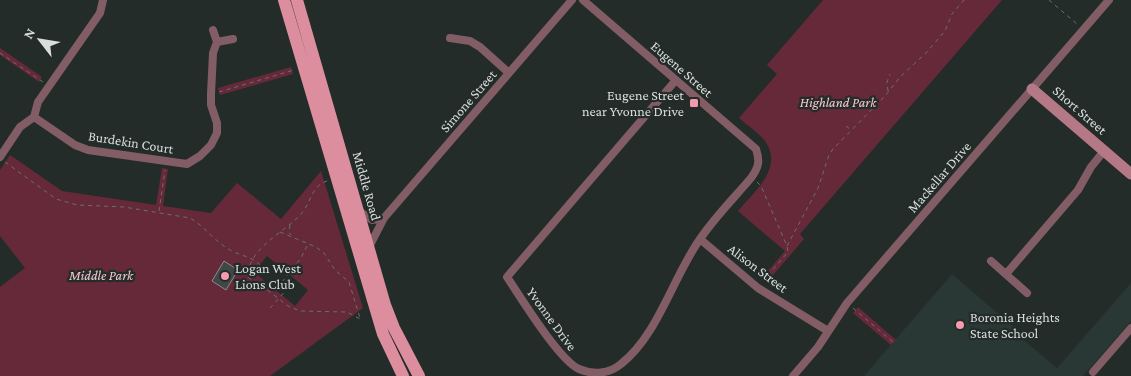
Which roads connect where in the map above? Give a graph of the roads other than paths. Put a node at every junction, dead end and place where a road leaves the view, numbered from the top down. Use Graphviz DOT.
graph roads {
  1 [pos="103,0"];
  2 [pos="284,0"];
  3 [pos="297,0"];
  4 [pos="572,0"];
  5 [pos="583,0"];
  6 [pos="1109,0"];
  7 [pos="213,30"];
  8 [pos="450,38"];
  9 [pos="233,39"];
  10 [pos="216,42"];
  11 [pos="509,73"];
  12 [pos="676,80"];
  13 [pos="1032,89"];
  14 [pos="34,117"];
  15 [pos="1104,151"];
  16 [pos="0,158"];
  17 [pos="760,160"];
  18 [pos="1131,174"];
  19 [pos="359,211"];
  20 [pos="384,218"];
  21 [pos="700,238"];
  22 [pos="369,247"];
  23 [pos="990,261"];
  24 [pos="1006,274"];
  25 [pos="1027,293"];
  26 [pos="1131,328"];
  27 [pos="828,331"];
  28 [pos="1093,372"];
  29 [pos="593,375"];
  30 [pos="403,376"];
  31 [pos="419,376"];
  32 [pos="793,376"];
  1 -- 14 [label="street"];
  2 -- 30 [label="main road, Middle Road"];
  3 -- 19 [label="main road, Middle Road"];
  4 -- 11 [label="street, Simone Street"];
  5 -- 12 [label="street, Eugene Street"];
  6 -- 13 [label="street, Mackellar Drive"];
  7 -- 10 [label="street, Burdekin Court"];
  8 -- 11 [label="street"];
  9 -- 10 [label="street"];
  10 -- 14 [label="street, Burdekin Court"];
  11 -- 20 [label="street, Simone Street"];
  12 -- 17 [label="street, Eugene Street"];
  12 -- 29 [label="street, Yvonne Drive"];
  13 -- 15 [label="street, Short Street"];
  13 -- 27 [label="street, Mackellar Drive"];
  14 -- 16 [label="street"];
  15 -- 18 [label="street, Short Street"];
  15 -- 24 [label="street"];
  17 -- 21 [label="street, Yvonne Drive"];
  19 -- 20 [label="street"];
  19 -- 22 [label="main road, Middle Road"];
  20 -- 22 [label="street, Simone Street"];
  21 -- 27 [label="street, Alison Street"];
  21 -- 29 [label="street, Yvonne Drive"];
  22 -- 31 [label="main road, Middle Road"];
  23 -- 24 [label="street"];
  24 -- 25 [label="street"];
  26 -- 28 [label="street"];
  27 -- 32 [label="street, Mackellar Drive"];
}
